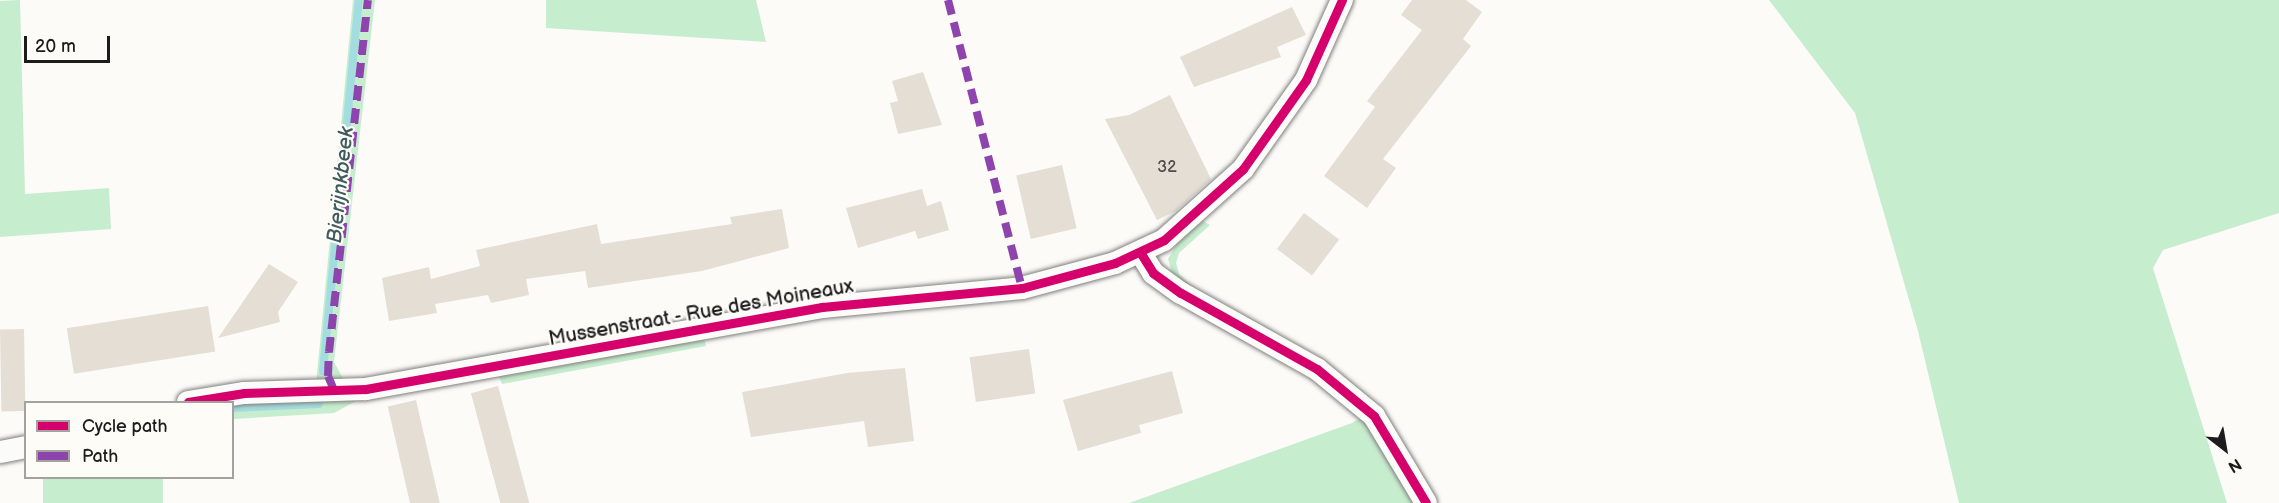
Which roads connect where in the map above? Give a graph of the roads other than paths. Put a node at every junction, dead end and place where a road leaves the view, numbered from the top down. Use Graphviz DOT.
graph roads {
  1 [pos="1342,0"];
  2 [pos="1140,252"];
  3 [pos="194,401"];
  4 [pos="24,447"];
  5 [pos="0,452"];
  6 [pos="1426,503"];
  1 -- 2 [label="street, Mussenstraat - Rue des Moineaux"];
  2 -- 3 [label="street, Mussenstraat - Rue des Moineaux"];
  2 -- 6 [label="street"];
  4 -- 5 [label="street"];
}
